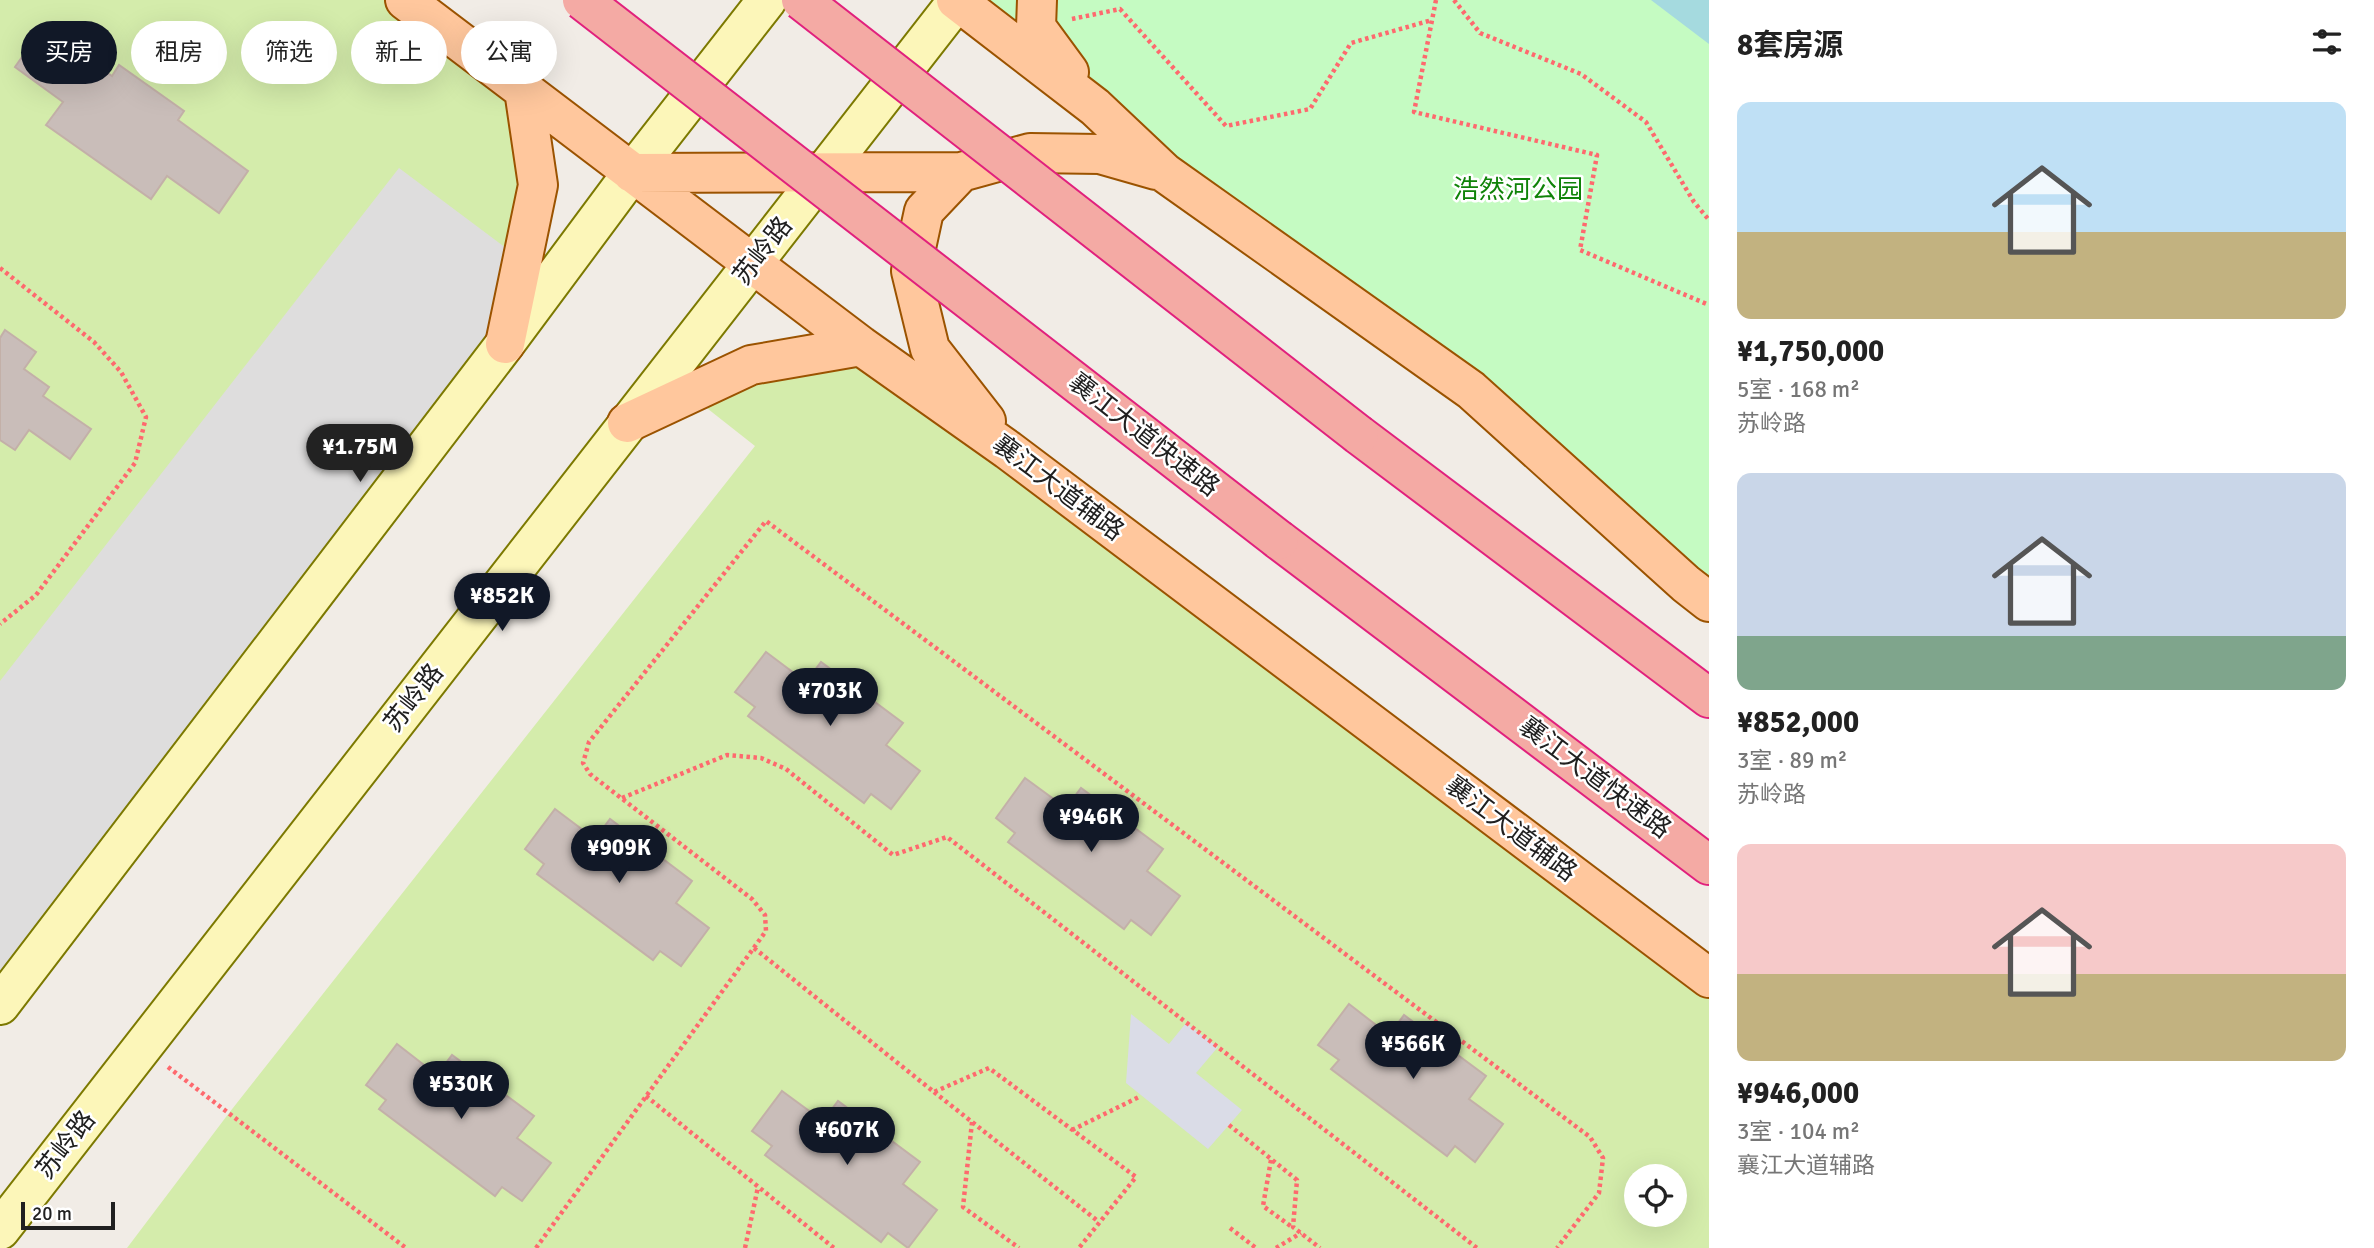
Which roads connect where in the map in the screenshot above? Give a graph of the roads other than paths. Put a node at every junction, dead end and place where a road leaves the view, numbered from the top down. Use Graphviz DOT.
graph roads {
  1 [pos="405,0"];
  2 [pos="582,0"];
  3 [pos="767,0"];
  4 [pos="801,0"];
  5 [pos="930,0"];
  6 [pos="957,0"];
  7 [pos="1036,13"];
  8 [pos="524,90"];
  9 [pos="1095,107"];
  10 [pos="824,172"];
  11 [pos="961,172"];
  12 [pos="632,173"];
  13 [pos="1165,173"];
  14 [pos="752,265"];
  15 [pos="505,344"];
  16 [pos="861,346"];
  17 [pos="627,423"];
  18 [pos="1008,450"];
  19 [pos="1709,602"];
  20 [pos="1709,698"];
  21 [pos="1709,865"];
  22 [pos="1709,978"];
  23 [pos="0,1005"];
  24 [pos="0,1230"];
  1 -- 8 [label="main road, 襄江大道辅路"];
  2 -- 21 [label="highway, 襄江大道快速路, bridge"];
  3 -- 12 [label="main road"];
  4 -- 20 [label="highway, bridge"];
  5 -- 6 [label="main road"];
  6 -- 9 [label="main road"];
  6 -- 10 [label="main road, 苏岭路"];
  7 -- 9 [label="main road"];
  8 -- 12 [label="main road, 襄江大道辅路"];
  8 -- 15 [label="main road"];
  9 -- 13 [label="main road"];
  10 -- 11 [label="main road"];
  10 -- 12 [label="main road"];
  10 -- 14 [label="main road, 苏岭路"];
  11 -- 13 [label="main road"];
  11 -- 18 [label="main road"];
  12 -- 14 [label="main road, 襄江大道辅路"];
  12 -- 15 [label="main road"];
  13 -- 19 [label="main road"];
  14 -- 16 [label="main road, 襄江大道辅路"];
  14 -- 17 [label="main road, 苏岭路"];
  15 -- 23 [label="main road"];
  16 -- 17 [label="main road"];
  16 -- 18 [label="main road, 襄江大道辅路"];
  17 -- 24 [label="main road, 苏岭路"];
  18 -- 22 [label="main road, 襄江大道辅路"];
}
